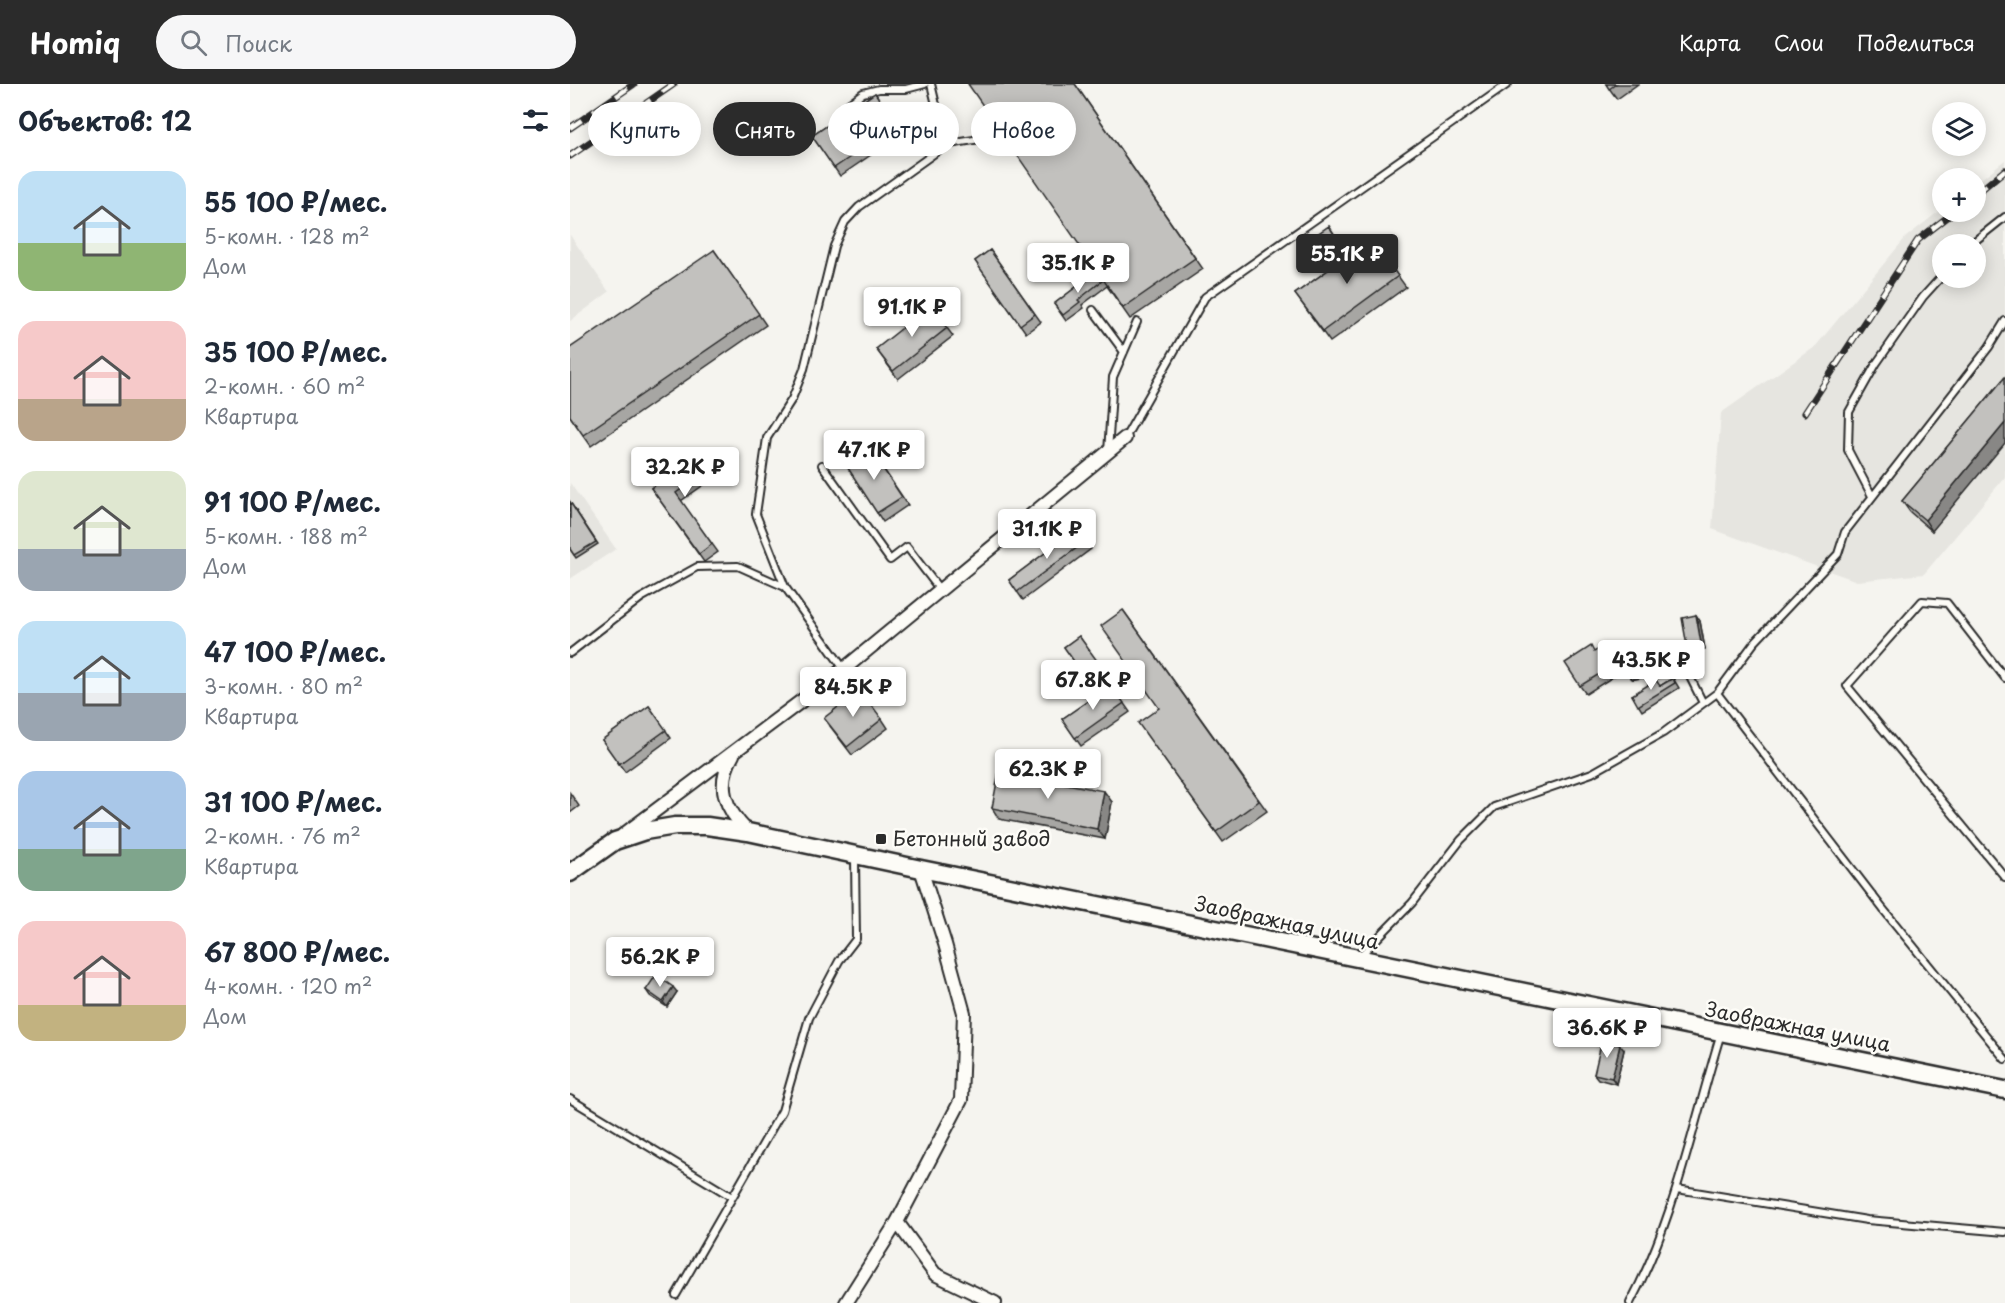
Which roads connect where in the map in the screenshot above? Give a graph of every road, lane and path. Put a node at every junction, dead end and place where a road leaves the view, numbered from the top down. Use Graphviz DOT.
graph roads {
  1 [pos="925,84"];
  2 [pos="931,84"];
  3 [pos="1508,84"];
  4 [pos="851,102"];
  5 [pos="935,102"];
  6 [pos="931,156"];
  7 [pos="2005,217"];
  8 [pos="1984,234"];
  9 [pos="1932,287"];
  10 [pos="1093,310"];
  11 [pos="2005,321"];
  12 [pos="1137,322"];
  13 [pos="1124,352"];
  14 [pos="1125,438"];
  15 [pos="1108,452"];
  16 [pos="822,465"];
  17 [pos="1872,496"];
  18 [pos="785,587"];
  19 [pos="940,590"];
  20 [pos="570,653"];
  21 [pos="844,669"];
  22 [pos="1635,675"];
  23 [pos="2005,678"];
  24 [pos="1717,693"];
  25 [pos="1703,703"];
  26 [pos="735,751"];
  27 [pos="748,832"];
  28 [pos="615,841"];
  29 [pos="855,855"];
  30 [pos="921,869"];
  31 [pos="570,873"];
  32 [pos="2005,877"];
  33 [pos="1357,958"];
  34 [pos="1721,1033"];
  35 [pos="2005,1059"];
  36 [pos="2005,1090"];
  37 [pos="570,1099"];
  38 [pos="1677,1189"];
  39 [pos="732,1197"];
  40 [pos="897,1222"];
  41 [pos="2005,1232"];
  42 [pos="676,1295"];
  43 [pos="846,1303"];
  44 [pos="995,1303"];
  45 [pos="1630,1303"];
  1 -- 4 [label="lane"];
  2 -- 5 [label="lane"];
  3 -- 14 [label="lane"];
  6 -- 18 [label="lane"];
  7 -- 8 [label="lane"];
  9 -- 17 [label="lane"];
  10 -- 13 [label="lane"];
  11 -- 17 [label="lane"];
  12 -- 13 [label="lane"];
  13 -- 15 [label="lane"];
  14 -- 15 [label="street"];
  15 -- 19 [label="street"];
  16 -- 19 [label="lane"];
  17 -- 24 [label="lane"];
  18 -- 20 [label="lane"];
  18 -- 21 [label="lane"];
  19 -- 21 [label="street"];
  21 -- 26 [label="street"];
  22 -- 25 [label="lane"];
  23 -- 32 [label="lane"];
  24 -- 25 [label="lane"];
  24 -- 35 [label="lane"];
  25 -- 33 [label="lane"];
  26 -- 27 [label="street"];
  26 -- 28 [label="street"];
  27 -- 28 [label="street, Заовражная улица"];
  27 -- 29 [label="street, Заовражная улица"];
  28 -- 31 [label="street, Заовражная улица"];
  29 -- 30 [label="street, Заовражная улица"];
  29 -- 39 [label="lane"];
  30 -- 33 [label="street, Заовражная улица"];
  30 -- 40 [label="street"];
  33 -- 34 [label="street, Заовражная улица"];
  34 -- 36 [label="street, Заовражная улица"];
  34 -- 38 [label="lane"];
  37 -- 39 [label="lane"];
  38 -- 41 [label="lane"];
  38 -- 45 [label="lane"];
  39 -- 42 [label="lane"];
  40 -- 43 [label="street"];
  40 -- 44 [label="street"];
}
